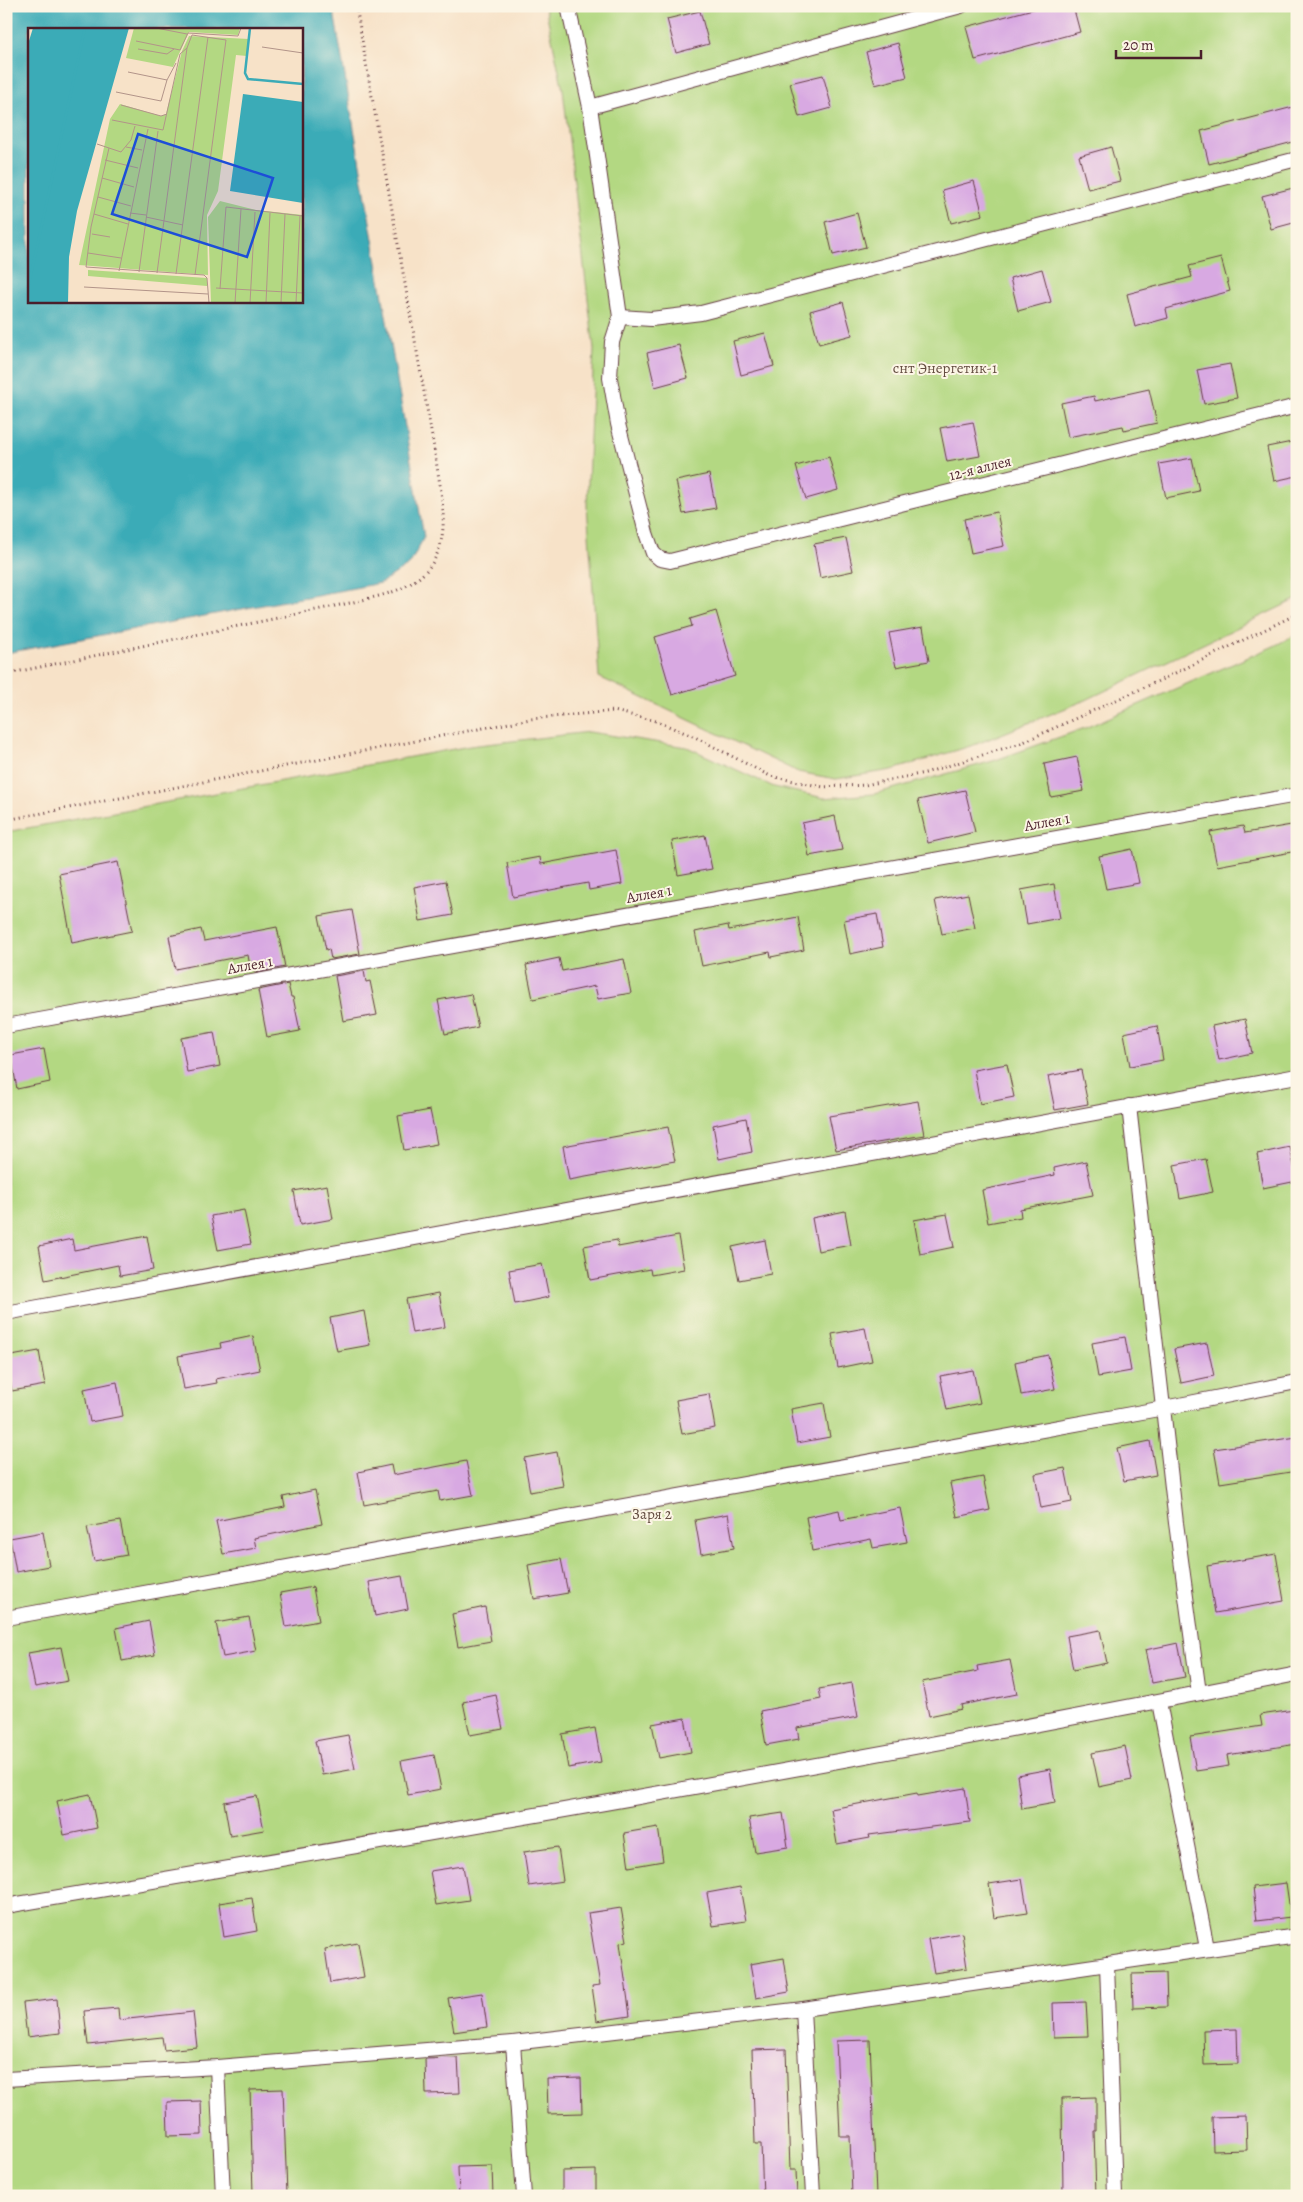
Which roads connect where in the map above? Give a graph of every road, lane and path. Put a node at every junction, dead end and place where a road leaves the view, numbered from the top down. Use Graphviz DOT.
graph roads {
  1 [pos="356,6"];
  2 [pos="568,6"];
  3 [pos="961,6"];
  4 [pos="590,107"];
  5 [pos="1297,159"];
  6 [pos="620,316"];
  7 [pos="1297,406"];
  8 [pos="1297,614"];
  9 [pos="6,674"];
  10 [pos="1297,795"];
  11 [pos="6,820"];
  12 [pos="6,1026"];
  13 [pos="1297,1076"];
  14 [pos="1129,1106"];
  15 [pos="6,1313"];
  16 [pos="1297,1382"];
  17 [pos="1164,1408"];
  18 [pos="6,1618"];
  19 [pos="1297,1674"];
  20 [pos="1199,1693"];
  21 [pos="1159,1702"];
  22 [pos="6,1906"];
  23 [pos="1297,1936"];
  24 [pos="1207,1948"];
  25 [pos="1107,1964"];
  26 [pos="803,2009"];
  27 [pos="513,2044"];
  28 [pos="218,2067"];
  29 [pos="6,2079"];
  30 [pos="223,2196"];
  31 [pos="524,2196"];
  32 [pos="813,2196"];
  33 [pos="1115,2196"];
  1 -- 9 [label="path"];
  2 -- 4 [label="lane"];
  3 -- 4 [label="lane"];
  4 -- 6 [label="lane"];
  5 -- 6 [label="lane"];
  6 -- 7 [label="lane, 12-я аллея"];
  8 -- 11 [label="path"];
  10 -- 12 [label="lane, Аллея 1"];
  13 -- 14 [label="lane"];
  14 -- 15 [label="lane"];
  14 -- 17 [label="lane"];
  16 -- 17 [label="lane"];
  17 -- 18 [label="lane"];
  17 -- 20 [label="lane"];
  19 -- 20 [label="lane"];
  20 -- 21 [label="lane"];
  21 -- 22 [label="lane"];
  21 -- 24 [label="lane"];
  23 -- 24 [label="lane"];
  24 -- 25 [label="lane"];
  25 -- 26 [label="lane"];
  25 -- 33 [label="lane"];
  26 -- 27 [label="lane"];
  26 -- 32 [label="lane"];
  27 -- 28 [label="lane"];
  27 -- 31 [label="lane"];
  28 -- 29 [label="lane"];
  28 -- 30 [label="lane"];
}
